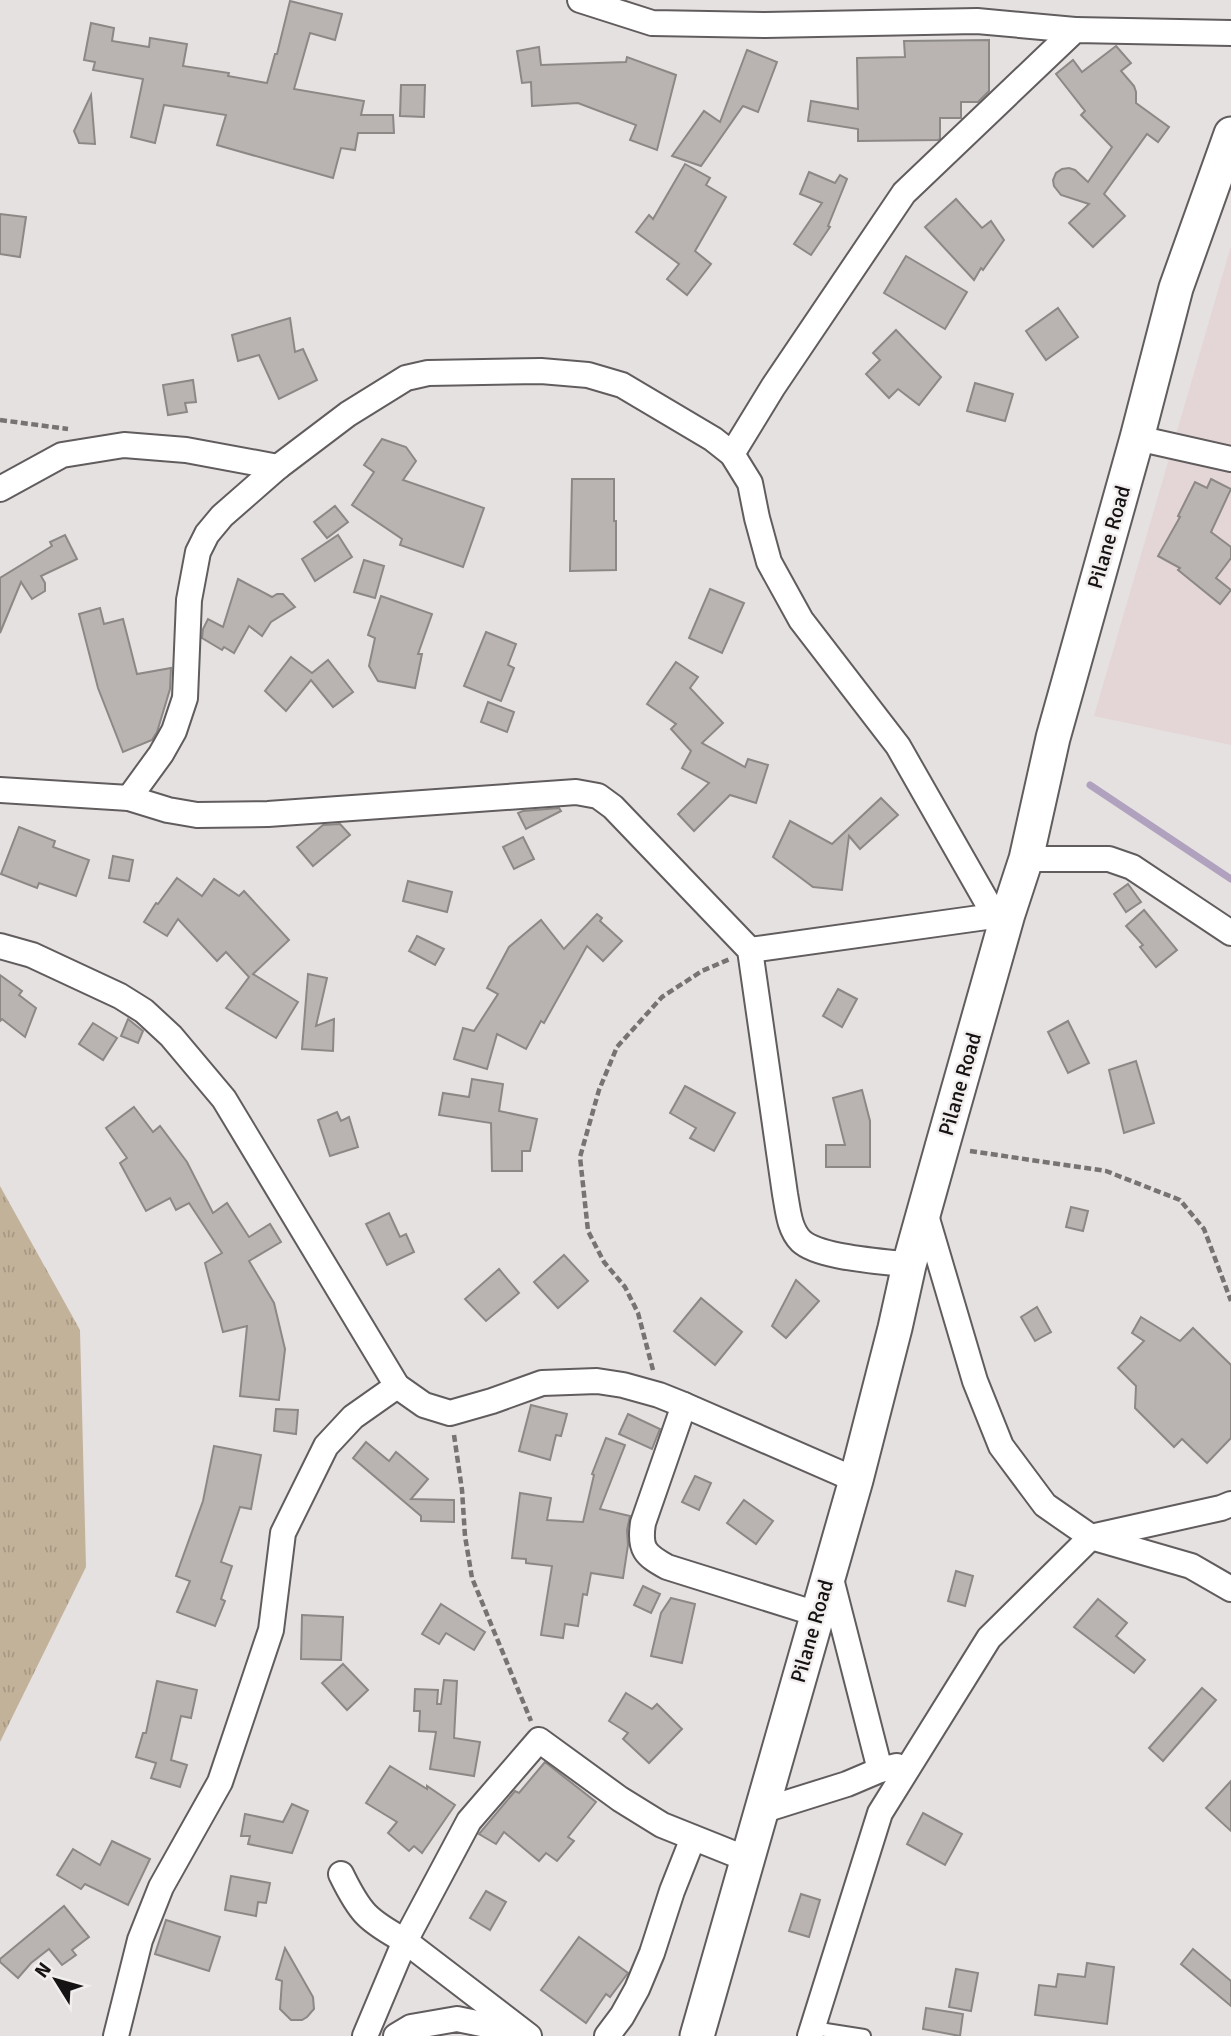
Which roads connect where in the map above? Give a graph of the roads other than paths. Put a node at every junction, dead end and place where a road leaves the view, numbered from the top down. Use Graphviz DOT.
graph roads {
  1 [pos="580,0"];
  2 [pos="972,10"];
  3 [pos="1075,30"];
  4 [pos="1231,33"];
  5 [pos="1231,134"];
  6 [pos="1137,438"];
  7 [pos="732,454"];
  8 [pos="1231,459"];
  9 [pos="278,467"];
  10 [pos="0,489"];
  11 [pos="0,790"];
  12 [pos="129,798"];
  13 [pos="1026,859"];
  14 [pos="1001,915"];
  15 [pos="1231,933"];
  16 [pos="0,946"];
  17 [pos="750,950"];
  18 [pos="925,1212"];
  19 [pos="909,1265"];
  20 [pos="397,1386"];
  21 [pos="684,1405"];
  22 [pos="856,1480"];
  23 [pos="1231,1504"];
  24 [pos="1091,1537"];
  25 [pos="829,1570"];
  26 [pos="1231,1589"];
  27 [pos="817,1614"];
  28 [pos="911,1762"];
  29 [pos="880,1770"];
  30 [pos="761,1811"];
  31 [pos="693,1838"];
  32 [pos="747,1859"];
  33 [pos="341,1874"];
  34 [pos="405,1941"];
  35 [pos="811,2032"];
  36 [pos="527,2034"];
  37 [pos="116,2036"];
  38 [pos="365,2036"];
  39 [pos="396,2036"];
  40 [pos="607,2036"];
  41 [pos="697,2036"];
  42 [pos="864,2036"];
  1 -- 2 [label="street"];
  2 -- 3 [label="street"];
  3 -- 4 [label="street"];
  3 -- 7 [label="street"];
  5 -- 6 [label="main road, Pilane Road"];
  6 -- 8 [label="street"];
  6 -- 13 [label="main road, Pilane Road"];
  7 -- 9 [label="street"];
  7 -- 14 [label="street"];
  9 -- 10 [label="street"];
  9 -- 12 [label="street"];
  11 -- 12 [label="street"];
  12 -- 17 [label="street"];
  13 -- 14 [label="main road, Pilane Road"];
  13 -- 15 [label="street"];
  14 -- 17 [label="street"];
  14 -- 18 [label="main road, Pilane Road"];
  16 -- 20 [label="street"];
  17 -- 19 [label="street"];
  18 -- 19 [label="main road, Pilane Road"];
  18 -- 24 [label="street"];
  19 -- 22 [label="main road, Pilane Road"];
  20 -- 21 [label="street"];
  20 -- 37 [label="street"];
  21 -- 22 [label="street"];
  21 -- 27 [label="street"];
  22 -- 25 [label="main road, Pilane Road"];
  23 -- 24 [label="street"];
  24 -- 26 [label="street"];
  24 -- 28 [label="street"];
  25 -- 27 [label="main road, Pilane Road"];
  25 -- 29 [label="street"];
  27 -- 30 [label="main road, Pilane Road"];
  28 -- 29 [label="street"];
  28 -- 35 [label="street"];
  29 -- 30 [label="street"];
  30 -- 32 [label="main road, Pilane Road"];
  31 -- 32 [label="street"];
  31 -- 34 [label="street"];
  31 -- 40 [label="street"];
  32 -- 41 [label="main road, Pilane Road"];
  33 -- 34 [label="street"];
  34 -- 36 [label="street"];
  34 -- 38 [label="street"];
  35 -- 42 [label="lane"];
  36 -- 39 [label="street"];
}
